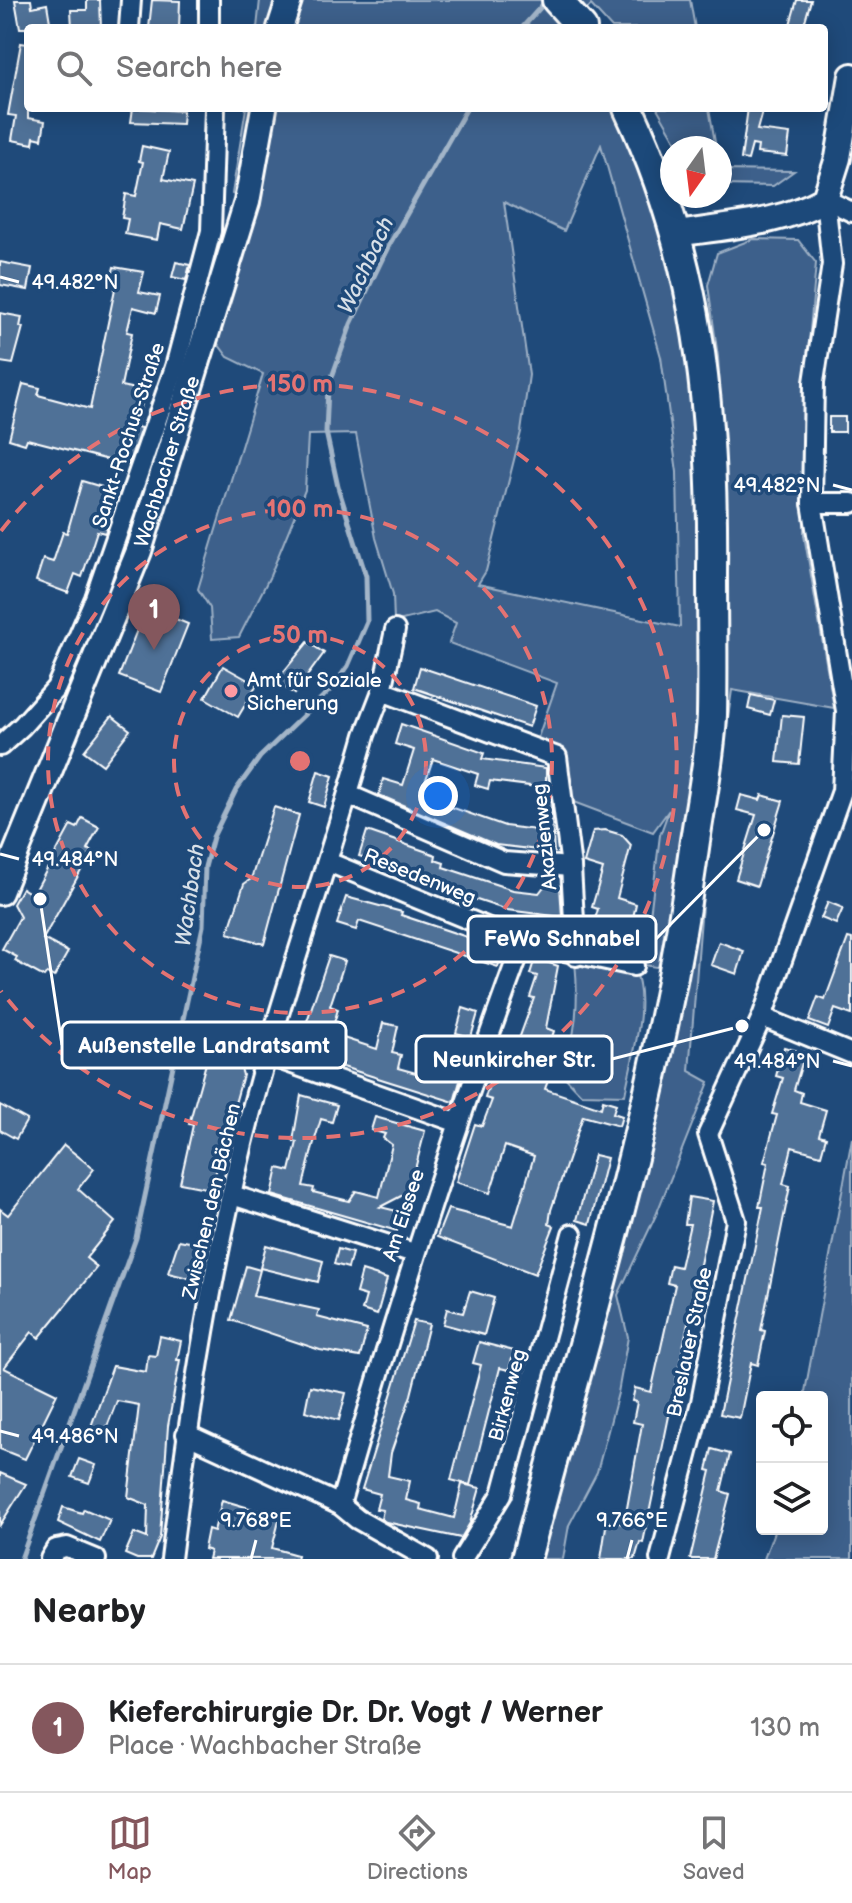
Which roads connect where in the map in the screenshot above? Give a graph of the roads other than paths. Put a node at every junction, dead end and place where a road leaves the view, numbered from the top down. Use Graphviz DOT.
graph roads {
  1 [pos="131,0"];
  2 [pos="209,0"];
  3 [pos="289,0"];
  4 [pos="557,0"];
  5 [pos="129,24"];
  6 [pos="209,24"];
  7 [pos="281,24"];
  8 [pos="578,24"];
  9 [pos="852,76"];
  10 [pos="215,112"];
  11 [pos="263,112"];
  12 [pos="630,112"];
  13 [pos="825,199"];
  14 [pos="852,212"];
  15 [pos="677,234"];
  16 [pos="812,503"];
  17 [pos="852,503"];
  18 [pos="395,630"];
  19 [pos="382,691"];
  20 [pos="0,746"];
  21 [pos="349,795"];
  22 [pos="328,862"];
  23 [pos="571,867"];
  24 [pos="0,892"];
  25 [pos="523,942"];
  26 [pos="576,956"];
  27 [pos="634,966"];
  28 [pos="762,1017"];
  29 [pos="852,1054"];
  30 [pos="267,1055"];
  31 [pos="456,1122"];
  32 [pos="232,1195"];
  33 [pos="572,1234"];
  34 [pos="414,1253"];
  35 [pos="186,1434"];
  36 [pos="340,1505"];
  37 [pos="50,1559"];
  38 [pos="96,1559"];
  39 [pos="171,1559"];
  40 [pos="428,1559"];
  41 [pos="462,1559"];
  42 [pos="526,1559"];
  43 [pos="660,1559"];
  1 -- 5 [label="street"];
  2 -- 6 [label="street"];
  3 -- 7 [label="street"];
  4 -- 8 [label="main road"];
  9 -- 13 [label="street"];
  10 -- 20 [label="street, Sankt-Rochus-Straße"];
  11 -- 24 [label="street, Wachbacher Straße"];
  12 -- 15 [label="main road"];
  13 -- 14 [label="street"];
  13 -- 15 [label="street"];
  13 -- 16 [label="street"];
  15 -- 42 [label="main road"];
  16 -- 17 [label="street"];
  16 -- 28 [label="street"];
  18 -- 19 [label="street, Zwischen den Bächen"];
  19 -- 21 [label="street, Zwischen den Bächen"];
  19 -- 23 [label="street, Akazienweg"];
  21 -- 22 [label="street, Zwischen den Bächen"];
  21 -- 23 [label="street"];
  22 -- 25 [label="street, Resedenweg"];
  22 -- 30 [label="street, Zwischen den Bächen"];
  23 -- 26 [label="street, Akazienweg"];
  25 -- 26 [label="street, Resedenweg"];
  25 -- 31 [label="street, Am Eissee"];
  26 -- 27 [label="street, Resedenweg"];
  28 -- 29 [label="street"];
  28 -- 43 [label="street, Breslauer Straße"];
  30 -- 31 [label="street"];
  30 -- 32 [label="street, Zwischen den Bächen"];
  31 -- 34 [label="street, Am Eissee"];
  32 -- 34 [label="street"];
  32 -- 35 [label="street, Zwischen den Bächen"];
  33 -- 41 [label="street, Birkenweg"];
  34 -- 36 [label="street, Am Eissee"];
  35 -- 36 [label="street"];
  35 -- 39 [label="street, Zwischen den Bächen"];
  36 -- 40 [label="street"];
  37 -- 38 [label="street"];
}
